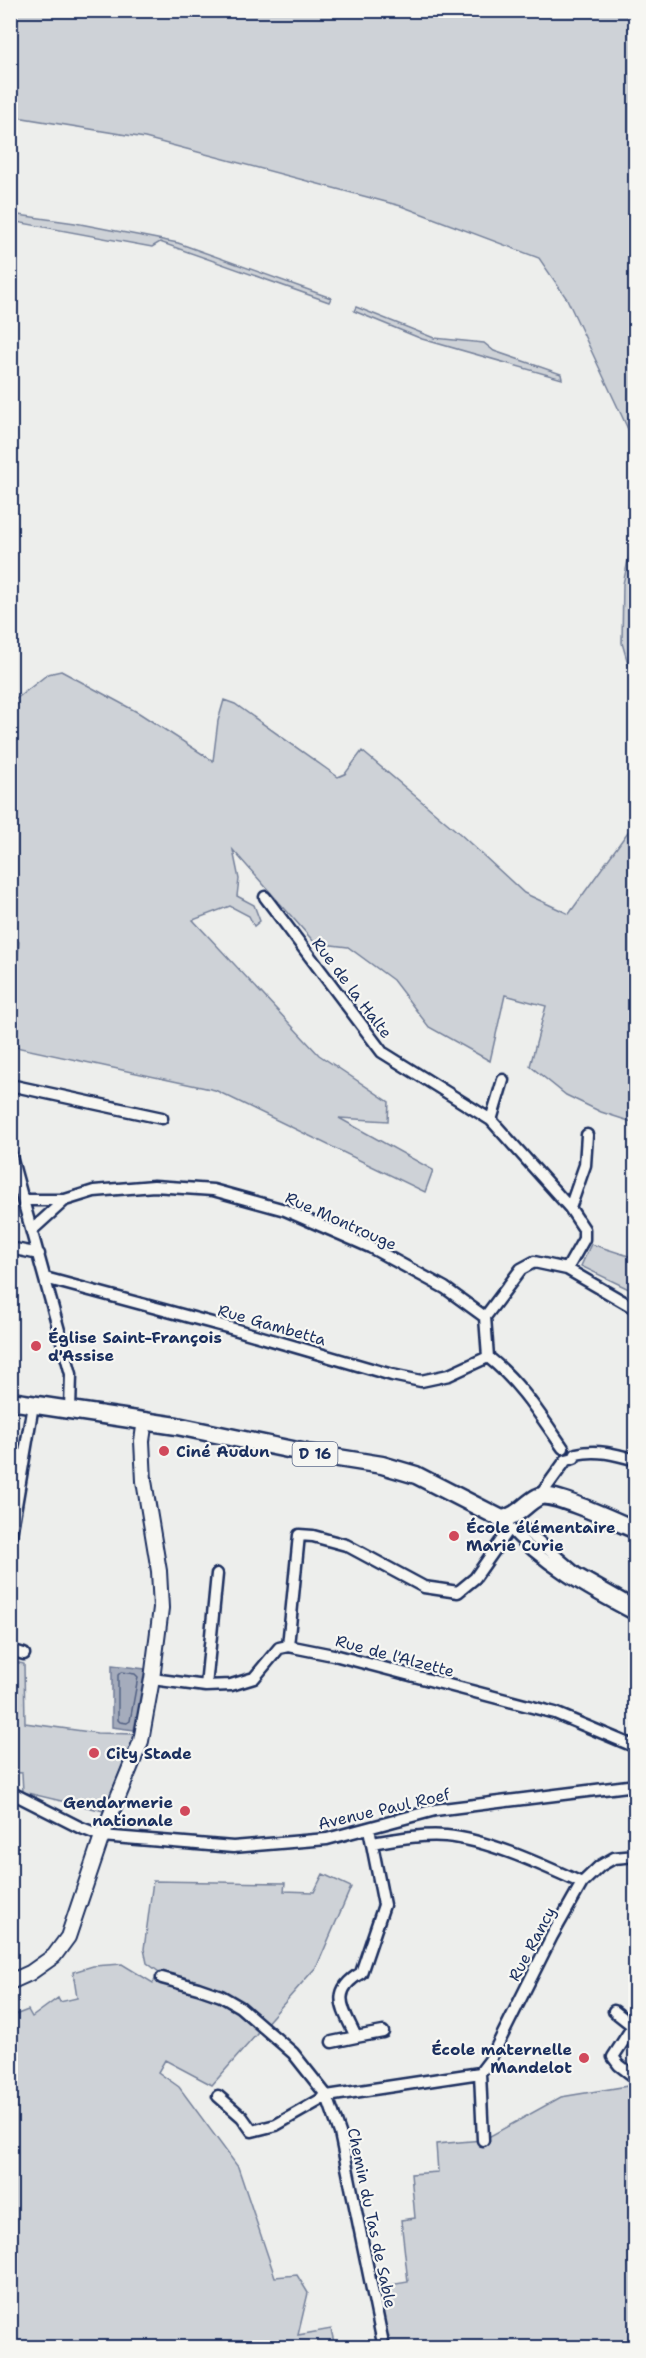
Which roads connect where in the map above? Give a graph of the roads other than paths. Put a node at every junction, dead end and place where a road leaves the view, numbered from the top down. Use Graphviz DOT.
graph roads {
  1 [pos="265,897"];
  2 [pos="503,1080"];
  3 [pos="10,1085"];
  4 [pos="162,1118"];
  5 [pos="491,1120"];
  6 [pos="587,1135"];
  7 [pos="10,1153"];
  8 [pos="24,1200"];
  9 [pos="65,1200"];
  10 [pos="570,1208"];
  11 [pos="32,1230"];
  12 [pos="10,1248"];
  13 [pos="39,1254"];
  14 [pos="567,1269"];
  15 [pos="45,1278"];
  16 [pos="636,1309"];
  17 [pos="485,1317"];
  18 [pos="488,1357"];
  19 [pos="10,1401"];
  20 [pos="33,1405"];
  21 [pos="70,1410"];
  22 [pos="145,1420"];
  23 [pos="571,1457"];
  24 [pos="636,1460"];
  25 [pos="540,1496"];
  26 [pos="513,1528"];
  27 [pos="636,1530"];
  28 [pos="10,1541"];
  29 [pos="216,1574"];
  30 [pos="636,1607"];
  31 [pos="636,1615"];
  32 [pos="288,1646"];
  33 [pos="10,1650"];
  34 [pos="24,1654"];
  35 [pos="152,1679"];
  36 [pos="206,1686"];
  37 [pos="636,1747"];
  38 [pos="636,1785"];
  39 [pos="10,1792"];
  40 [pos="393,1821"];
  41 [pos="369,1829"];
  42 [pos="102,1836"];
  43 [pos="398,1839"];
  44 [pos="372,1843"];
  45 [pos="636,1856"];
  46 [pos="582,1883"];
  47 [pos="162,1978"];
  48 [pos="10,1982"];
  49 [pos="614,2011"];
  50 [pos="634,2026"];
  51 [pos="383,2032"];
  52 [pos="356,2037"];
  53 [pos="332,2042"];
  54 [pos="480,2073"];
  55 [pos="636,2078"];
  56 [pos="218,2096"];
  57 [pos="327,2096"];
  58 [pos="483,2140"];
  59 [pos="384,2348"];
  1 -- 5 [label="street, Rue de la Halte"];
  2 -- 5 [label="street"];
  3 -- 4 [label="street"];
  5 -- 10 [label="street, Rue de la Halte"];
  6 -- 10 [label="street"];
  7 -- 8 [label="street"];
  8 -- 9 [label="street, Rue Montrouge"];
  8 -- 11 [label="street"];
  9 -- 11 [label="street, Rue Montrouge"];
  9 -- 17 [label="street, Rue Montrouge"];
  10 -- 14 [label="street, Rue de la Halte"];
  11 -- 13 [label="street"];
  12 -- 13 [label="street"];
  13 -- 15 [label="street"];
  14 -- 16 [label="street"];
  14 -- 17 [label="street"];
  15 -- 18 [label="street, Rue Gambetta"];
  15 -- 21 [label="street"];
  17 -- 18 [label="street"];
  18 -- 23 [label="street"];
  19 -- 20 [label="main road, D 16"];
  20 -- 21 [label="main road, D 16"];
  20 -- 28 [label="street"];
  21 -- 22 [label="main road, D 16"];
  22 -- 26 [label="main road, D 16"];
  22 -- 35 [label="main road"];
  23 -- 24 [label="street"];
  23 -- 25 [label="street"];
  25 -- 26 [label="main road"];
  25 -- 27 [label="main road"];
  26 -- 30 [label="street"];
  26 -- 31 [label="street"];
  26 -- 32 [label="street"];
  29 -- 36 [label="street"];
  32 -- 36 [label="street"];
  32 -- 37 [label="street, Rue de l'Alzette"];
  33 -- 34 [label="street"];
  35 -- 36 [label="street"];
  35 -- 42 [label="main road"];
  38 -- 40 [label="street, Avenue Paul Roef"];
  39 -- 42 [label="street, Avenue Paul Roef"];
  40 -- 41 [label="street, Avenue Paul Roef"];
  40 -- 43 [label="street"];
  41 -- 42 [label="street, Avenue Paul Roef"];
  41 -- 44 [label="street"];
  42 -- 48 [label="main road"];
  43 -- 44 [label="street"];
  43 -- 46 [label="street"];
  44 -- 52 [label="street"];
  45 -- 46 [label="street, Rue Rancy"];
  46 -- 54 [label="street, Rue Rancy"];
  47 -- 57 [label="street, Chemin du Tas de Sable"];
  49 -- 50 [label="street"];
  50 -- 55 [label="street"];
  51 -- 52 [label="street"];
  52 -- 53 [label="street"];
  54 -- 57 [label="street"];
  54 -- 58 [label="street"];
  56 -- 57 [label="street"];
  57 -- 59 [label="street, Chemin du Tas de Sable"];
}
